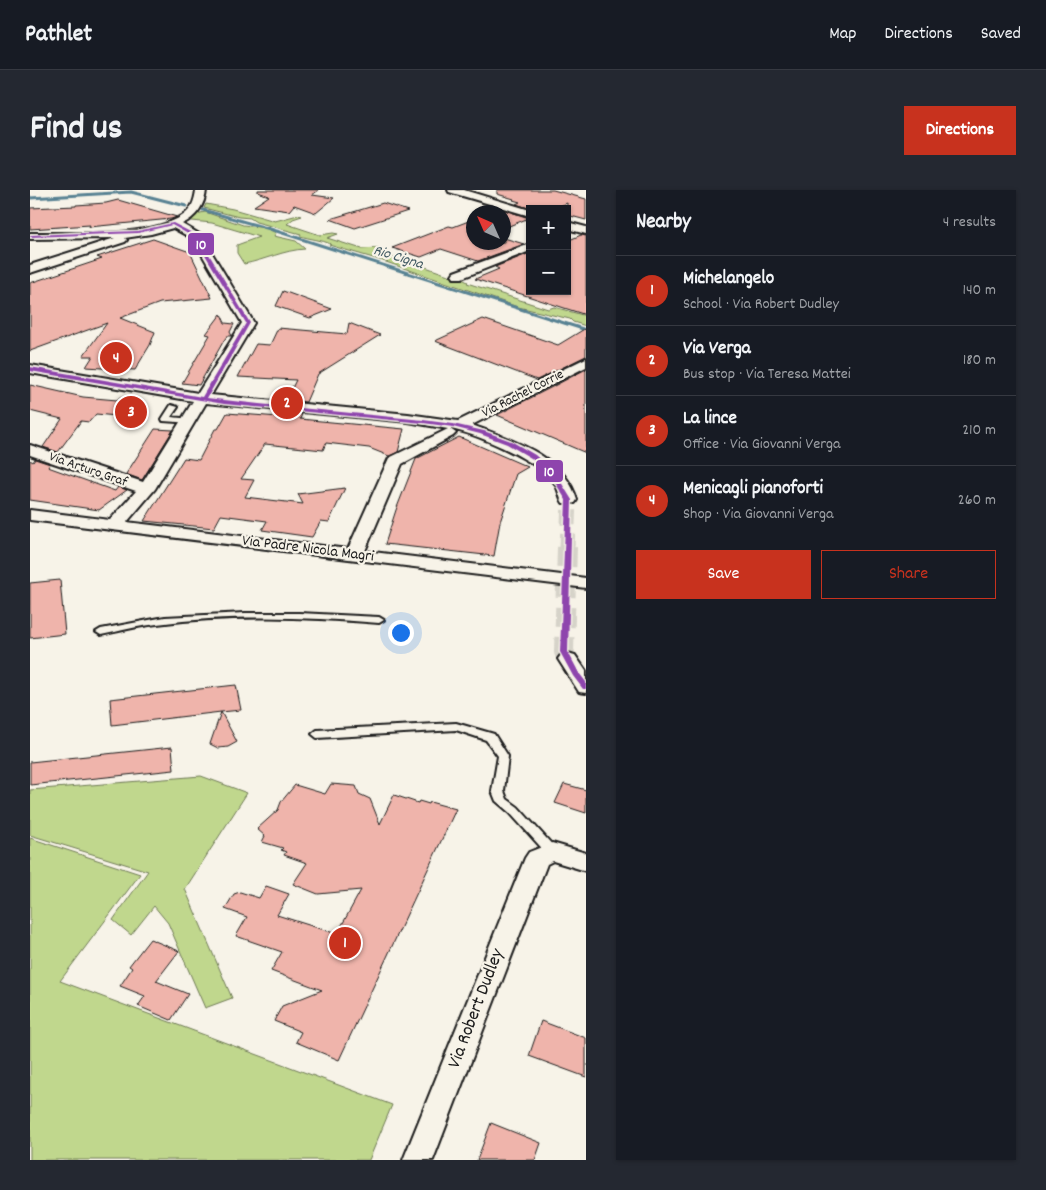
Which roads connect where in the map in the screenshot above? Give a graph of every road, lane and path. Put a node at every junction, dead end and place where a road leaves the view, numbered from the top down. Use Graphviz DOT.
graph roads {
  1 [pos="202,190"];
  2 [pos="453,190"];
  3 [pos="526,213"];
  4 [pos="173,224"];
  5 [pos="132,233"];
  6 [pos="30,236"];
  7 [pos="526,249"];
  8 [pos="30,269"];
  9 [pos="458,275"];
  10 [pos="586,362"];
  11 [pos="30,369"];
  12 [pos="204,398"];
  13 [pos="174,406"];
  14 [pos="189,421"];
  15 [pos="454,429"];
  16 [pos="30,450"];
  17 [pos="147,489"];
  18 [pos="569,500"];
  19 [pos="30,515"];
  20 [pos="114,526"];
  21 [pos="354,554"];
  22 [pos="586,583"];
  23 [pos="379,620"];
  24 [pos="101,632"];
  25 [pos="568,659"];
  26 [pos="586,687"];
  27 [pos="318,734"];
  28 [pos="544,855"];
  29 [pos="586,862"];
  30 [pos="418,1160"];
  1 -- 4 [label="street"];
  2 -- 3 [label="street"];
  4 -- 5 [label="street"];
  4 -- 12 [label="street"];
  5 -- 6 [label="street"];
  5 -- 8 [label="street"];
  7 -- 9 [label="street"];
  10 -- 15 [label="street, Via Rachel Corrie"];
  11 -- 12 [label="street"];
  12 -- 14 [label="street"];
  12 -- 15 [label="street"];
  13 -- 14 [label="lane"];
  14 -- 17 [label="street"];
  15 -- 18 [label="street"];
  15 -- 21 [label="street, Via Rachel Corrie"];
  16 -- 17 [label="street, Via Arturo Graf"];
  17 -- 20 [label="street"];
  19 -- 20 [label="street, Via Padre Nicola Magri"];
  20 -- 21 [label="street, Via Padre Nicola Magri"];
  21 -- 22 [label="street, Via Padre Nicola Magri"];
  23 -- 24 [label="lane"];
  25 -- 26 [label="street"];
  27 -- 28 [label="lane"];
  28 -- 29 [label="street"];
  28 -- 30 [label="street, Via Robert Dudley"];
}
